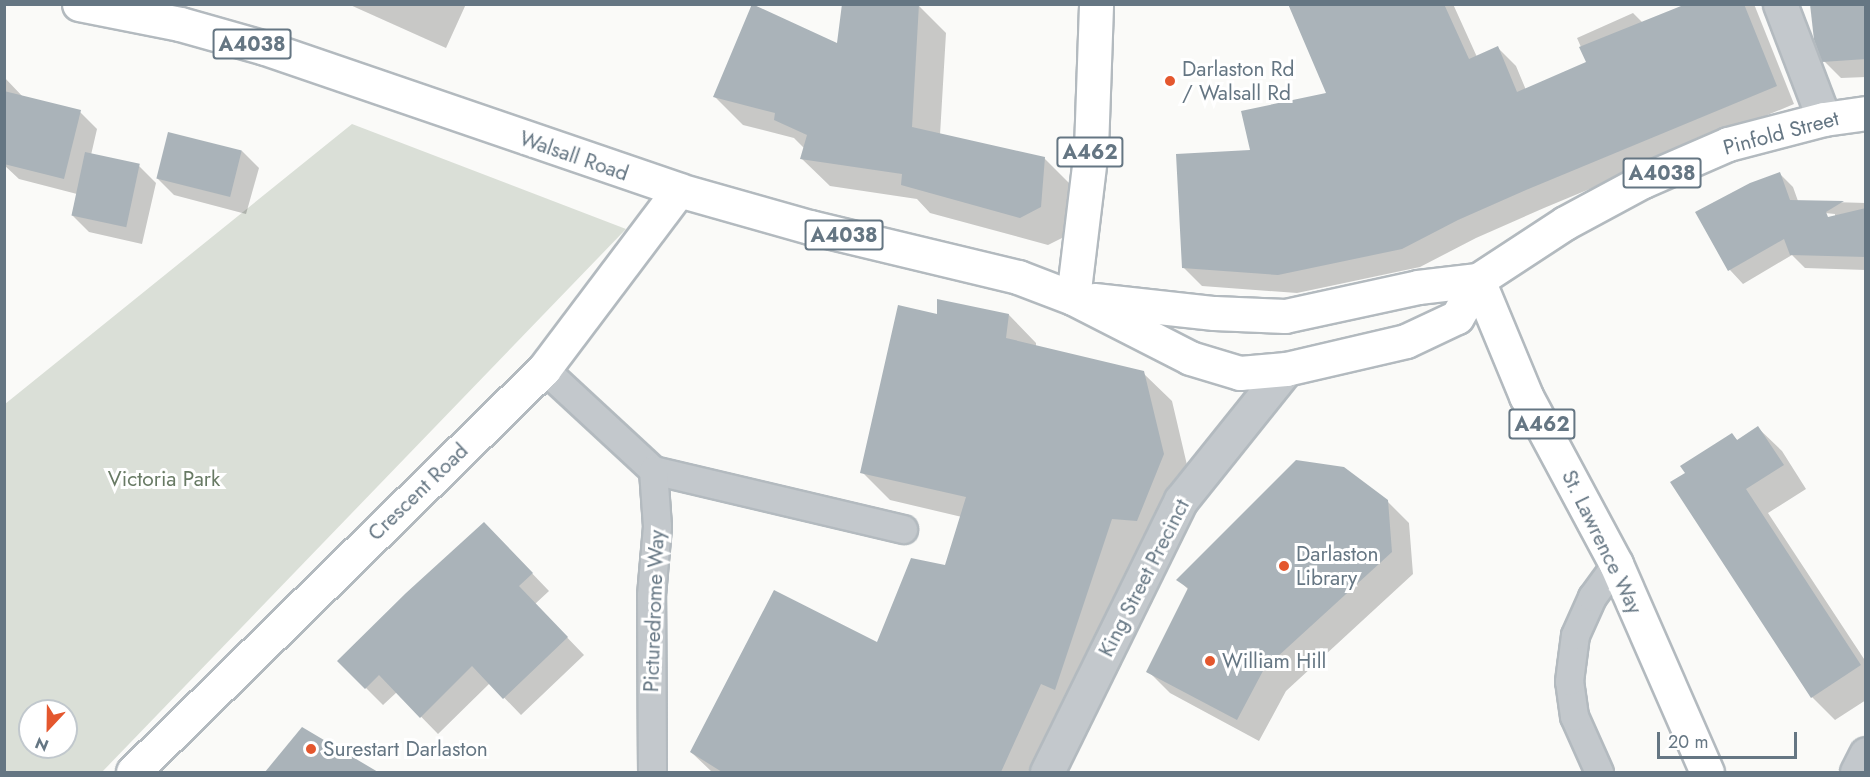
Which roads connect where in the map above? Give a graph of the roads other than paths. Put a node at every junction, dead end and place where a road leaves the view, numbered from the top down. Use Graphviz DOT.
graph roads {
  1 [pos="79,4"];
  2 [pos="1096,4"];
  3 [pos="1780,4"];
  4 [pos="1866,112"];
  5 [pos="1824,118"];
  6 [pos="679,190"];
  7 [pos="1478,280"];
  8 [pos="1073,298"];
  9 [pos="544,369"];
  10 [pos="1286,369"];
  11 [pos="653,470"];
  12 [pos="903,529"];
  13 [pos="1616,564"];
  14 [pos="1866,754"];
  15 [pos="648,766"];
  16 [pos="133,772"];
  17 [pos="1047,772"];
  18 [pos="1599,772"];
  19 [pos="1707,772"];
  20 [pos="1857,772"];
  1 -- 6 [label="main road, Walsall Road / A4038"];
  2 -- 8 [label="main road, A462"];
  3 -- 5 [label="street"];
  4 -- 5 [label="main road, Pinfold Street / A4038"];
  5 -- 7 [label="main road, Pinfold Street / A4038"];
  6 -- 8 [label="main road, Walsall Road / A4038"];
  6 -- 9 [label="main road, Crescent Road"];
  7 -- 8 [label="main road, A4038"];
  7 -- 10 [label="main road, A4038"];
  7 -- 13 [label="main road, St. Lawrence Way / A462"];
  8 -- 10 [label="main road, A4038"];
  9 -- 11 [label="lane"];
  9 -- 16 [label="main road, Crescent Road"];
  10 -- 17 [label="street, King Street Precinct"];
  11 -- 12 [label="lane"];
  11 -- 15 [label="lane, Picturedrome Way"];
  13 -- 18 [label="lane"];
  13 -- 19 [label="main road, St. Lawrence Way / A462"];
  14 -- 20 [label="street"];
}
